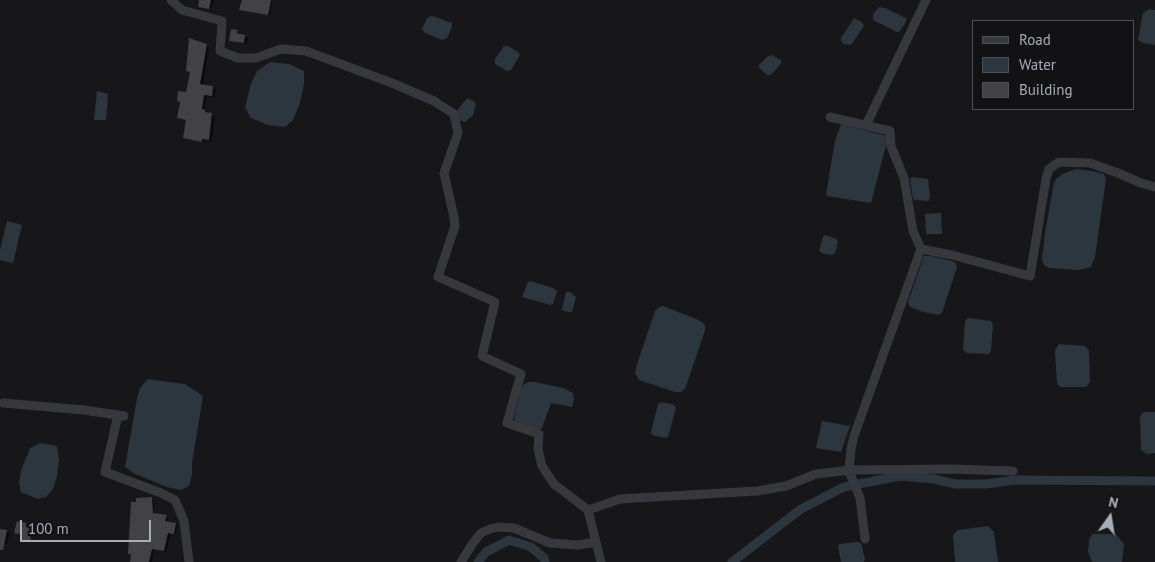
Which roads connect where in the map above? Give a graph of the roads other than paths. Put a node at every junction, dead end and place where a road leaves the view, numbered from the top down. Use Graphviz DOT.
graph roads {
  1 [pos="171,0"];
  2 [pos="926,0"];
  3 [pos="830,117"];
  4 [pos="866,126"];
  5 [pos="1155,187"];
  6 [pos="921,250"];
  7 [pos="3,403"];
  8 [pos="1013,471"];
  9 [pos="850,474"];
  10 [pos="588,510"];
  11 [pos="865,539"];
  12 [pos="596,542"];
  13 [pos="189,562"];
  14 [pos="461,562"];
  15 [pos="601,562"];
  1 -- 10 [label="street"];
  2 -- 4 [label="street"];
  3 -- 4 [label="street"];
  4 -- 6 [label="street"];
  5 -- 6 [label="street"];
  6 -- 9 [label="street"];
  7 -- 13 [label="street"];
  8 -- 9 [label="street"];
  9 -- 10 [label="street"];
  9 -- 11 [label="street"];
  10 -- 12 [label="street"];
  12 -- 14 [label="street"];
  12 -- 15 [label="street"];
}
